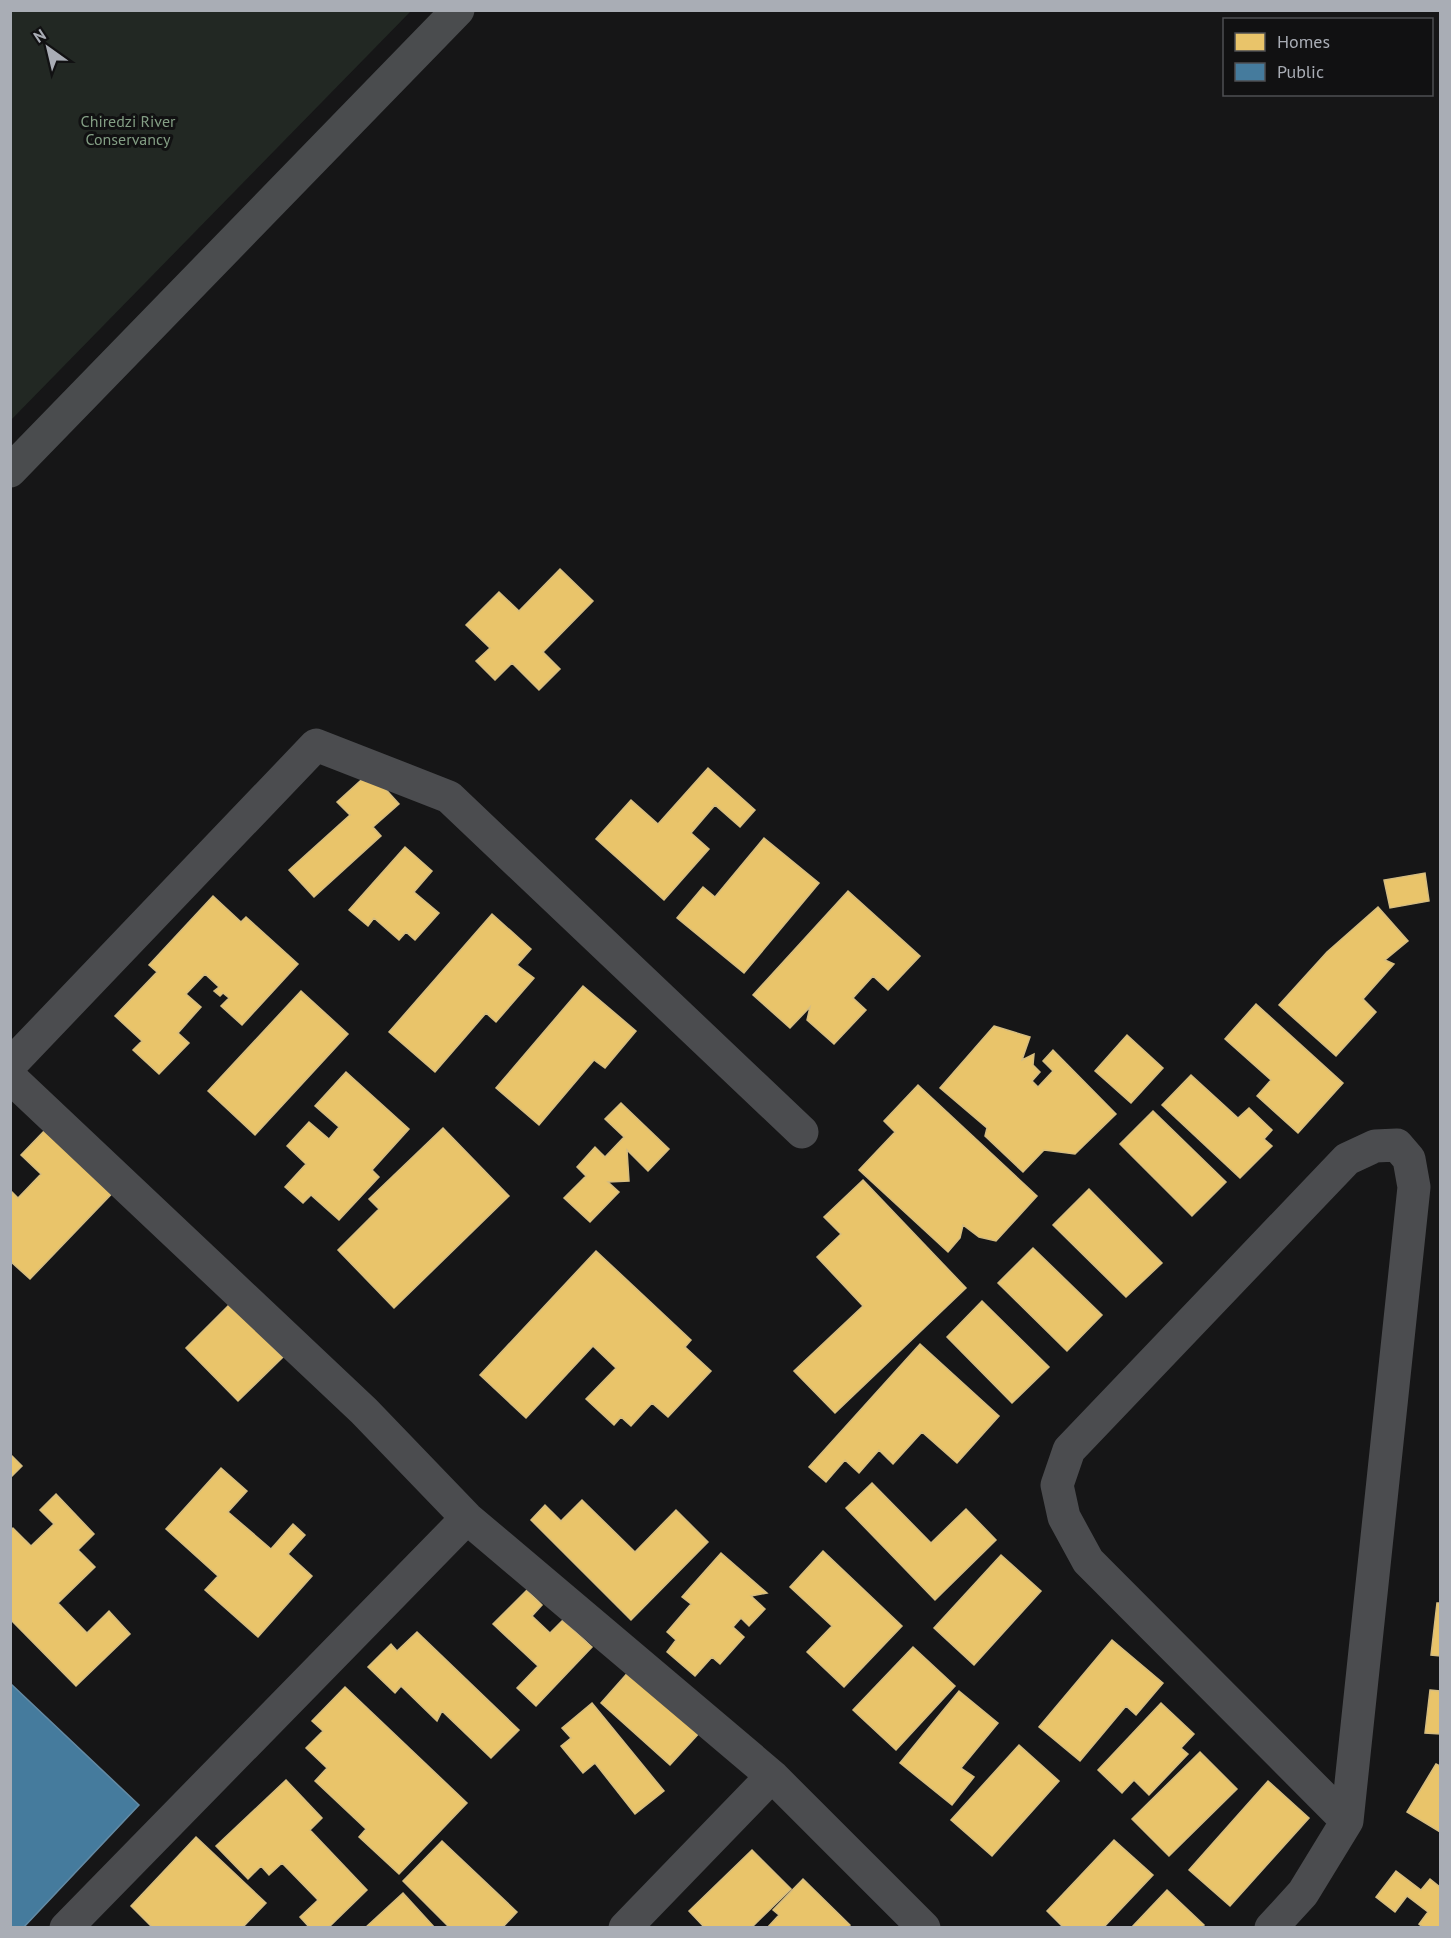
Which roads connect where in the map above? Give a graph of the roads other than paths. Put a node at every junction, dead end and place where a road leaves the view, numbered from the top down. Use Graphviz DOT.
graph roads {
  1 [pos="458,10"];
  2 [pos="10,471"];
  3 [pos="10,1065"];
  4 [pos="10,1077"];
  5 [pos="802,1132"];
  6 [pos="467,1518"];
  7 [pos="772,1776"];
  8 [pos="1347,1821"];
  9 [pos="66,1928"];
  10 [pos="625,1928"];
  11 [pos="924,1928"];
  12 [pos="1271,1928"];
  1 -- 2 [label="highway"];
  3 -- 5 [label="street"];
  4 -- 6 [label="street"];
  6 -- 7 [label="street"];
  6 -- 9 [label="street"];
  7 -- 10 [label="street"];
  7 -- 11 [label="street"];
  8 -- 8 [label="street"];
  8 -- 12 [label="street"];
}
